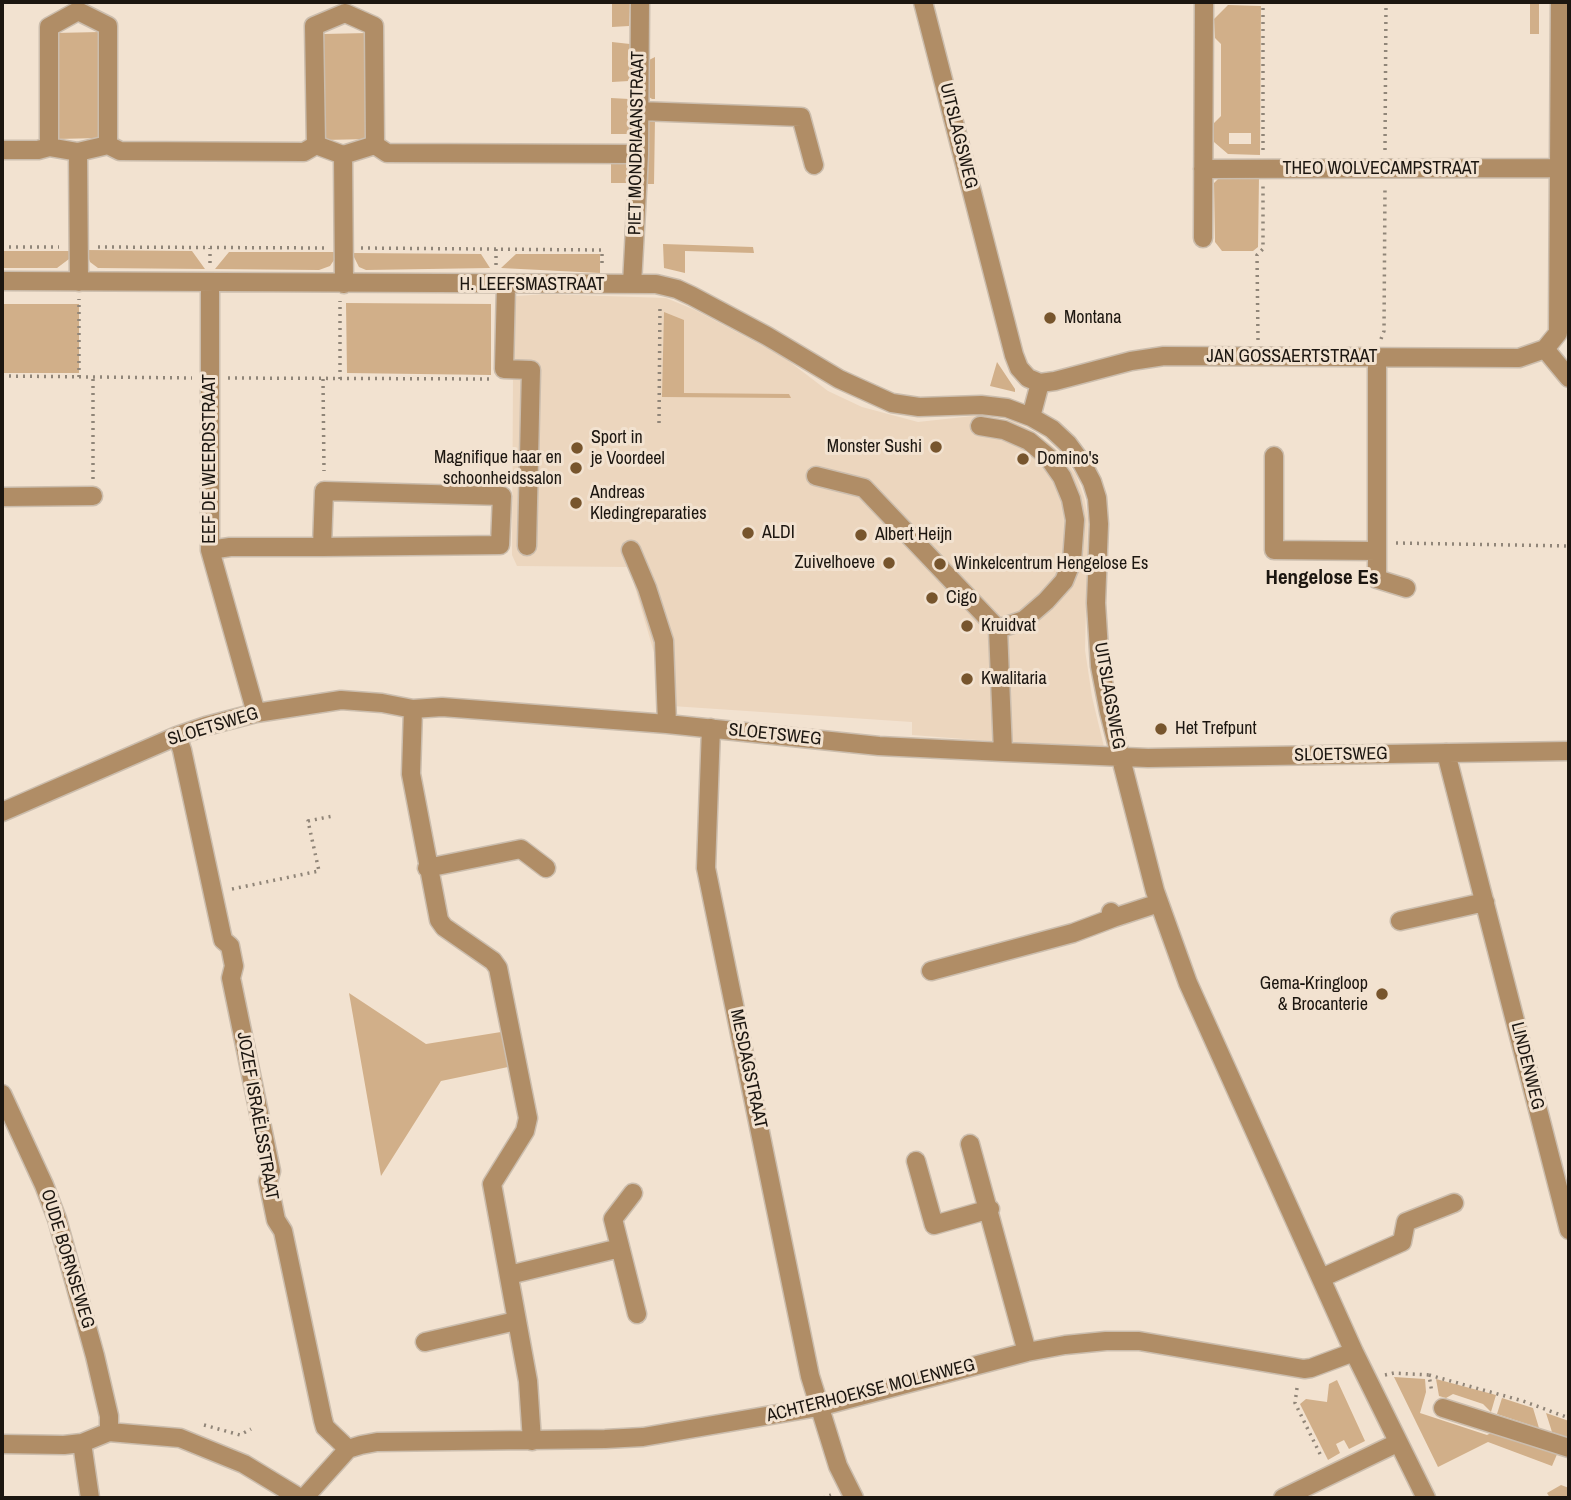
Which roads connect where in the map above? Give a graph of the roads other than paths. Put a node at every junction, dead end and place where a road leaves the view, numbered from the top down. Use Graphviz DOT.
graph roads {
  1 [pos="640,2"];
  2 [pos="923,2"];
  3 [pos="1204,2"];
  4 [pos="1560,2"];
  5 [pos="78,6"];
  6 [pos="345,8"];
  7 [pos="1564,76"];
  8 [pos="639,111"];
  9 [pos="108,145"];
  10 [pos="316,145"];
  11 [pos="375,145"];
  12 [pos="49,147"];
  13 [pos="2,150"];
  14 [pos="78,152"];
  15 [pos="639,154"];
  16 [pos="343,155"];
  17 [pos="814,165"];
  18 [pos="1558,168"];
  19 [pos="1203,169"];
  20 [pos="1203,239"];
  21 [pos="2,281"];
  22 [pos="79,282"];
  23 [pos="209,282"];
  24 [pos="342,284"];
  25 [pos="632,284"];
  26 [pos="506,285"];
  27 [pos="1545,349"];
  28 [pos="1377,357"];
  29 [pos="1569,378"];
  30 [pos="1040,383"];
  31 [pos="1031,417"];
  32 [pos="980,426"];
  33 [pos="1274,456"];
  34 [pos="816,476"];
  35 [pos="93,496"];
  36 [pos="2,497"];
  37 [pos="527,546"];
  38 [pos="1377,546"];
  39 [pos="322,547"];
  40 [pos="210,550"];
  41 [pos="631,550"];
  42 [pos="1406,588"];
  43 [pos="1005,634"];
  44 [pos="413,709"];
  45 [pos="256,713"];
  46 [pos="667,724"];
  47 [pos="711,728"];
  48 [pos="177,736"];
  49 [pos="1569,751"];
  50 [pos="1003,752"];
  51 [pos="1446,753"];
  52 [pos="1120,757"];
  53 [pos="3,807"];
  54 [pos="428,868"];
  55 [pos="546,868"];
  56 [pos="1485,902"];
  57 [pos="1159,903"];
  58 [pos="1400,921"];
  59 [pos="930,971"];
  60 [pos="2,1094"];
  61 [pos="971,1144"];
  62 [pos="916,1161"];
  63 [pos="633,1193"];
  64 [pos="1454,1203"];
  65 [pos="990,1209"];
  66 [pos="1569,1230"];
  67 [pos="620,1248"];
  68 [pos="509,1275"];
  69 [pos="1321,1278"];
  70 [pos="637,1314"];
  71 [pos="516,1321"];
  72 [pos="425,1342"];
  73 [pos="1027,1352"];
  74 [pos="1354,1352"];
  75 [pos="818,1408"];
  76 [pos="1443,1408"];
  77 [pos="109,1432"];
  78 [pos="532,1441"];
  79 [pos="82,1443"];
  80 [pos="1397,1443"];
  81 [pos="2,1444"];
  82 [pos="1569,1448"];
  83 [pos="348,1449"];
  84 [pos="90,1498"];
  85 [pos="302,1498"];
  86 [pos="854,1498"];
  87 [pos="1283,1498"];
  88 [pos="1426,1498"];
  1 -- 8 [label="street, PIET MONDRIAANSTRAAT"];
  2 -- 30 [label="street, UITSLAGSWEG"];
  3 -- 19 [label="street"];
  4 -- 7 [label="street"];
  5 -- 9 [label="street"];
  5 -- 12 [label="street"];
  6 -- 10 [label="street"];
  6 -- 11 [label="street"];
  7 -- 18 [label="street"];
  8 -- 15 [label="street, PIET MONDRIAANSTRAAT"];
  8 -- 17 [label="street"];
  9 -- 10 [label="street"];
  9 -- 14 [label="street"];
  10 -- 16 [label="street"];
  11 -- 15 [label="street"];
  11 -- 16 [label="street"];
  12 -- 13 [label="street"];
  12 -- 14 [label="street"];
  14 -- 22 [label="street"];
  15 -- 25 [label="street, PIET MONDRIAANSTRAAT"];
  16 -- 24 [label="street"];
  18 -- 19 [label="street, THEO WOLVECAMPSTRAAT"];
  18 -- 27 [label="street"];
  19 -- 20 [label="street"];
  21 -- 22 [label="street, H. LEEFSMASTRAAT"];
  22 -- 23 [label="street, H. LEEFSMASTRAAT"];
  23 -- 24 [label="street, H. LEEFSMASTRAAT"];
  23 -- 40 [label="street, EEF DE WEERDSTRAAT"];
  24 -- 26 [label="street, H. LEEFSMASTRAAT"];
  25 -- 26 [label="street, H. LEEFSMASTRAAT"];
  25 -- 31 [label="street, H. LEEFSMASTRAAT"];
  26 -- 37 [label="street"];
  27 -- 28 [label="street, JAN GOSSAERTSTRAAT"];
  27 -- 29 [label="street"];
  28 -- 30 [label="street, JAN GOSSAERTSTRAAT"];
  28 -- 38 [label="street"];
  30 -- 31 [label="street"];
  31 -- 52 [label="street, UITSLAGSWEG"];
  32 -- 43 [label="street"];
  33 -- 38 [label="street"];
  34 -- 43 [label="street"];
  35 -- 36 [label="street"];
  38 -- 42 [label="street"];
  39 -- 39 [label="street"];
  39 -- 40 [label="street"];
  40 -- 45 [label="street, EEF DE WEERDSTRAAT"];
  41 -- 46 [label="street"];
  43 -- 50 [label="street"];
  44 -- 45 [label="street, SLOETSWEG"];
  44 -- 46 [label="street, SLOETSWEG"];
  44 -- 54 [label="street"];
  45 -- 48 [label="street, SLOETSWEG"];
  46 -- 47 [label="street, SLOETSWEG"];
  47 -- 50 [label="street, SLOETSWEG"];
  47 -- 75 [label="street, MESDAGSTRAAT"];
  48 -- 53 [label="street, SLOETSWEG"];
  48 -- 83 [label="street, JOZEF ISRAËLSSTRAAT"];
  49 -- 51 [label="street, SLOETSWEG"];
  50 -- 52 [label="street, SLOETSWEG"];
  51 -- 52 [label="street, SLOETSWEG"];
  51 -- 56 [label="street, LINDENWEG"];
  52 -- 57 [label="street, UITSLAGSWEG"];
  54 -- 55 [label="street"];
  54 -- 68 [label="street"];
  56 -- 58 [label="street"];
  56 -- 66 [label="street, LINDENWEG"];
  57 -- 59 [label="street"];
  57 -- 69 [label="street, UITSLAGSWEG"];
  60 -- 77 [label="street, OUDE BORNSEWEG"];
  61 -- 65 [label="street"];
  62 -- 65 [label="street"];
  63 -- 67 [label="street"];
  64 -- 69 [label="street"];
  65 -- 73 [label="street"];
  67 -- 68 [label="street"];
  67 -- 70 [label="street"];
  68 -- 71 [label="street"];
  69 -- 74 [label="street, UITSLAGSWEG"];
  71 -- 72 [label="street"];
  71 -- 78 [label="street"];
  73 -- 74 [label="street, ACHTERHOEKSE MOLENWEG"];
  73 -- 75 [label="street, ACHTERHOEKSE MOLENWEG"];
  74 -- 80 [label="street"];
  75 -- 78 [label="street, ACHTERHOEKSE MOLENWEG"];
  75 -- 86 [label="street, MESDAGSTRAAT"];
  76 -- 82 [label="street"];
  77 -- 79 [label="street"];
  77 -- 85 [label="street"];
  78 -- 83 [label="street, ACHTERHOEKSE MOLENWEG"];
  79 -- 81 [label="street"];
  79 -- 84 [label="street"];
  80 -- 87 [label="street"];
  80 -- 88 [label="street"];
  83 -- 85 [label="street"];
}
